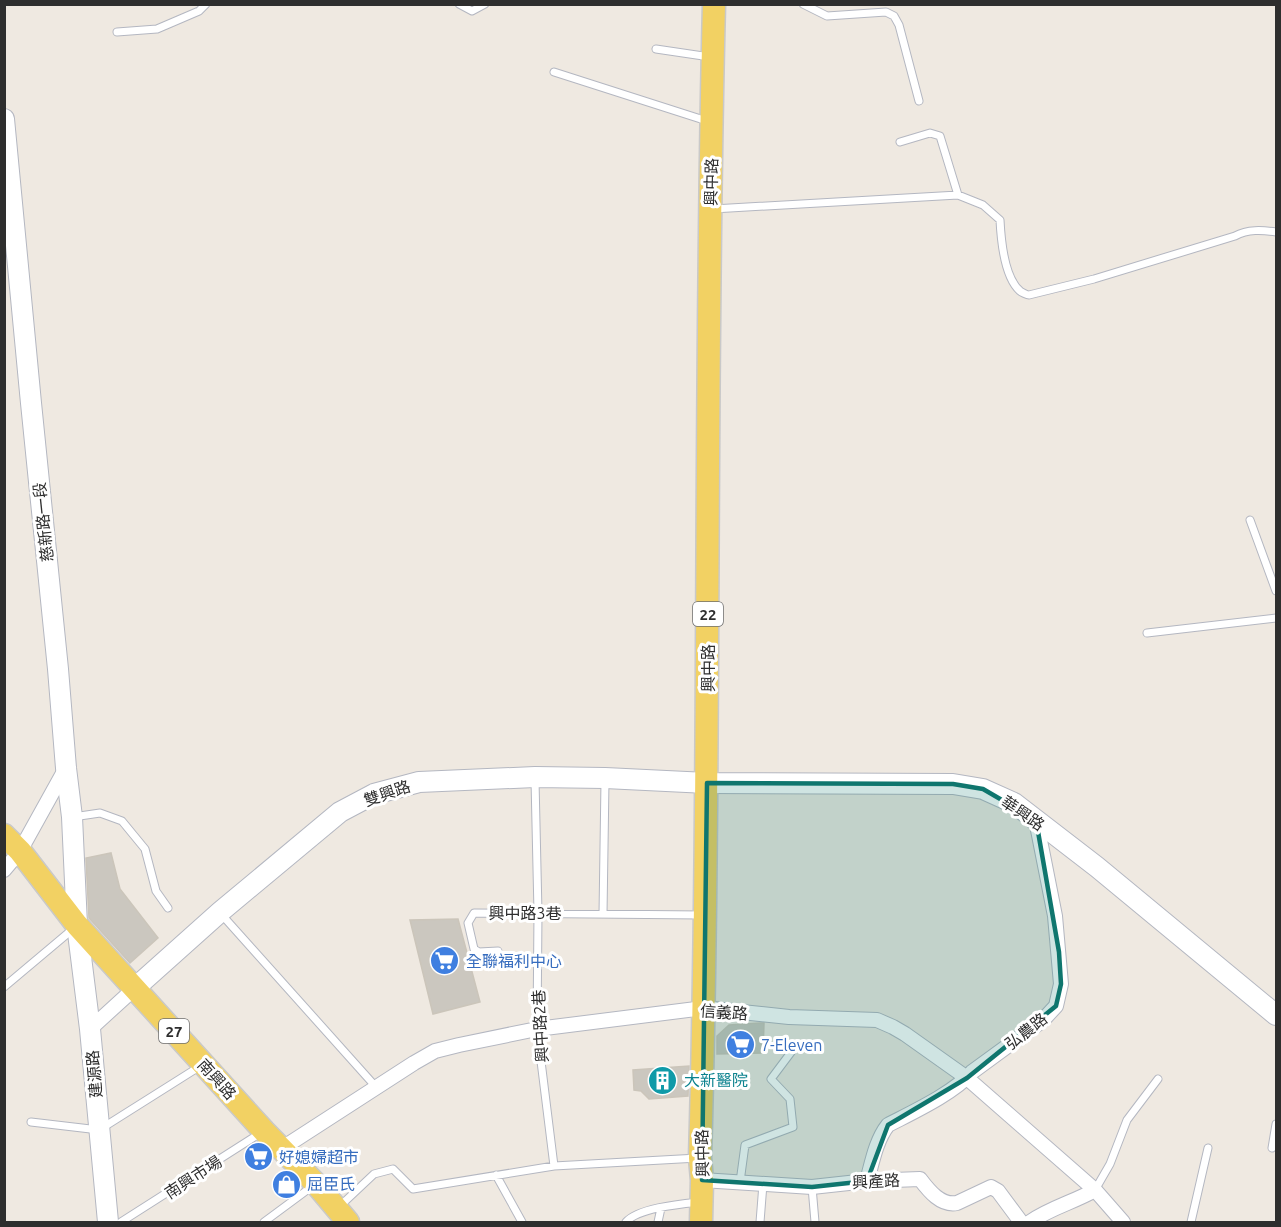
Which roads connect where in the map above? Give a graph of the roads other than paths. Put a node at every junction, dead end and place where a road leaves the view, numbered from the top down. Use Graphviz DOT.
graph roads {
  1 [pos="206,4"];
  2 [pos="459,4"];
  3 [pos="484,4"];
  4 [pos="714,4"];
  5 [pos="803,4"];
  6 [pos="117,32"];
  7 [pos="656,49"];
  8 [pos="712,57"];
  9 [pos="554,72"];
  10 [pos="919,101"];
  11 [pos="4,119"];
  12 [pos="712,122"];
  13 [pos="900,142"];
  14 [pos="958,195"];
  15 [pos="710,210"];
  16 [pos="1276,232"];
  17 [pos="1250,520"];
  18 [pos="1276,591"];
  19 [pos="1276,618"];
  20 [pos="1147,633"];
  21 [pos="66,768"];
  22 [pos="535,777"];
  23 [pos="605,778"];
  24 [pos="707,783"];
  25 [pos="72,818"];
  26 [pos="1036,820"];
  27 [pos="12,843"];
  28 [pos="4,870"];
  29 [pos="168,908"];
  30 [pos="220,912"];
  31 [pos="538,913"];
  32 [pos="603,914"];
  33 [pos="704,915"];
  34 [pos="77,925"];
  35 [pos="498,951"];
  36 [pos="4,987"];
  37 [pos="135,988"];
  38 [pos="705,1008"];
  39 [pos="1276,1015"];
  40 [pos="90,1029"];
  41 [pos="537,1029"];
  42 [pos="792,1051"];
  43 [pos="204,1064"];
  44 [pos="967,1078"];
  45 [pos="1158,1079"];
  46 [pos="376,1087"];
  47 [pos="31,1122"];
  48 [pos="1276,1124"];
  49 [pos="99,1130"];
  50 [pos="264,1131"];
  51 [pos="1208,1148"];
  52 [pos="1272,1148"];
  53 [pos="282,1149"];
  54 [pos="554,1166"];
  55 [pos="496,1176"];
  56 [pos="867,1181"];
  57 [pos="740,1182"];
  58 [pos="316,1184"];
  59 [pos="763,1184"];
  60 [pos="812,1187"];
  61 [pos="701,1190"];
  62 [pos="1095,1190"];
  63 [pos="661,1208"];
  64 [pos="342,1216"];
  65 [pos="108,1222"];
  66 [pos="121,1222"];
  67 [pos="264,1222"];
  68 [pos="522,1222"];
  69 [pos="626,1222"];
  70 [pos="658,1222"];
  71 [pos="760,1222"];
  72 [pos="815,1222"];
  73 [pos="1021,1222"];
  74 [pos="1030,1222"];
  75 [pos="1123,1222"];
  76 [pos="1191,1222"];
  1 -- 6 [label="lane"];
  2 -- 3 [label="lane"];
  4 -- 8 [label="main road, 興中路 / 22"];
  5 -- 10 [label="lane"];
  7 -- 8 [label="lane"];
  8 -- 12 [label="main road, 興中路 / 22"];
  9 -- 12 [label="lane"];
  11 -- 21 [label="main road, 慈新路一段"];
  12 -- 15 [label="main road, 興中路 / 22"];
  13 -- 14 [label="lane"];
  14 -- 15 [label="lane"];
  14 -- 16 [label="lane"];
  15 -- 24 [label="main road, 興中路 / 22"];
  17 -- 18 [label="lane"];
  19 -- 20 [label="lane"];
  21 -- 25 [label="main road, 慈新路一段"];
  21 -- 27 [label="street"];
  22 -- 23 [label="main road, 雙興路"];
  22 -- 30 [label="main road, 雙興路"];
  22 -- 31 [label="lane, 興中路2巷"];
  23 -- 24 [label="main road, 雙興路"];
  23 -- 32 [label="lane"];
  24 -- 26 [label="main road, 華興路"];
  24 -- 33 [label="main road, 興中路 / 22"];
  25 -- 29 [label="lane"];
  25 -- 34 [label="main road, 慈新路一段"];
  26 -- 39 [label="main road, 華興路"];
  26 -- 44 [label="street, 弘農路"];
  27 -- 28 [label="street"];
  27 -- 34 [label="main road, 南興路 / 27"];
  30 -- 37 [label="main road, 雙興路"];
  30 -- 46 [label="lane"];
  31 -- 32 [label="lane, 興中路3巷"];
  31 -- 35 [label="lane, 興中路3巷"];
  31 -- 41 [label="lane, 興中路2巷"];
  32 -- 33 [label="lane, 興中路3巷"];
  33 -- 38 [label="main road, 興中路 / 22"];
  34 -- 36 [label="lane"];
  34 -- 37 [label="main road, 南興路 / 27"];
  34 -- 40 [label="main road, 建源路"];
  37 -- 40 [label="street"];
  37 -- 43 [label="main road, 南興路 / 27"];
  38 -- 41 [label="street, 信義路"];
  38 -- 44 [label="street, 信義路"];
  38 -- 61 [label="main road, 興中路 / 22"];
  40 -- 49 [label="main road, 建源路"];
  41 -- 46 [label="street, 信義路"];
  41 -- 54 [label="lane, 興中路2巷"];
  42 -- 57 [label="lane"];
  43 -- 49 [label="lane"];
  43 -- 50 [label="main road, 南興路 / 27"];
  44 -- 56 [label="street, 弘農路"];
  44 -- 62 [label="street, 信義路"];
  45 -- 62 [label="lane"];
  46 -- 53 [label="street, 信義路"];
  47 -- 49 [label="lane"];
  48 -- 52 [label="lane"];
  49 -- 65 [label="main road, 建源路"];
  50 -- 53 [label="main road, 南興路 / 27"];
  50 -- 66 [label="lane, 南興市場"];
  51 -- 76 [label="lane"];
  53 -- 58 [label="main road, 南興路 / 27"];
  54 -- 55 [label="lane"];
  54 -- 61 [label="lane"];
  55 -- 64 [label="lane"];
  55 -- 68 [label="lane"];
  56 -- 60 [label="street, 興產路"];
  56 -- 73 [label="street, 興產路"];
  57 -- 59 [label="street, 興產路"];
  57 -- 61 [label="street, 興產路"];
  58 -- 64 [label="main road, 南興路 / 27"];
  58 -- 67 [label="lane"];
  59 -- 60 [label="street, 興產路"];
  59 -- 71 [label="lane"];
  60 -- 72 [label="lane"];
  61 -- 63 [label="lane"];
  62 -- 74 [label="street"];
  62 -- 75 [label="street, 信義路"];
  63 -- 69 [label="lane"];
  63 -- 70 [label="lane"];
}
